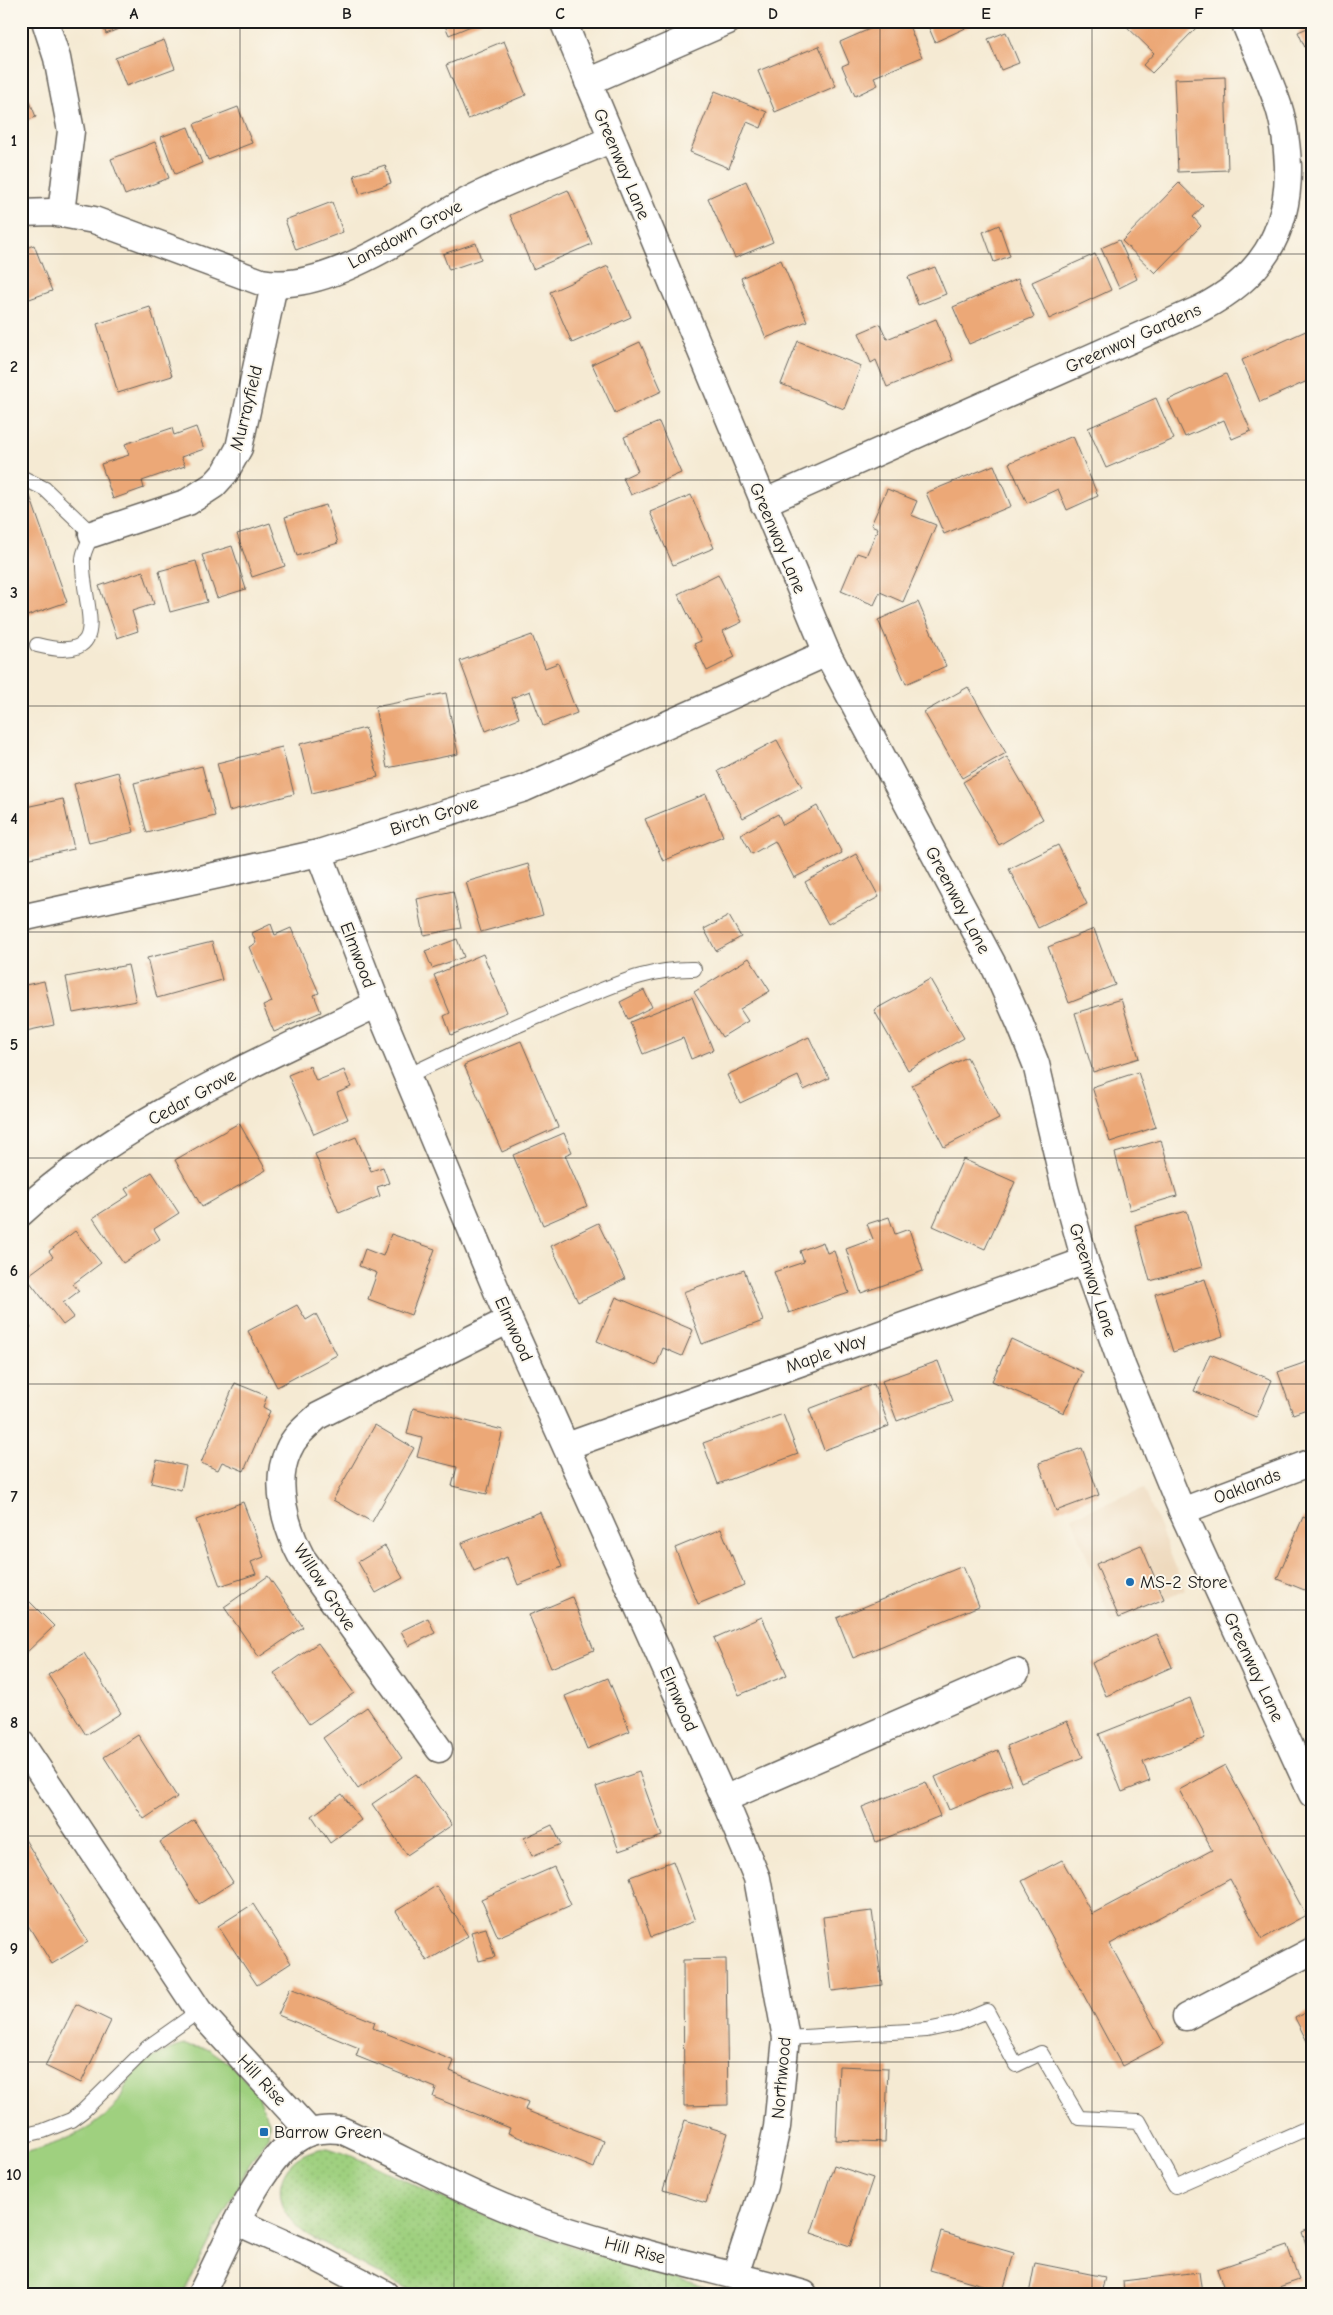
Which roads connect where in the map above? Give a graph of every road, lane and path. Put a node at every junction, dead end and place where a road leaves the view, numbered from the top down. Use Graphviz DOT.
graph roads {
  1 [pos="45,21"];
  2 [pos="563,21"];
  3 [pos="728,21"];
  4 [pos="1244,21"];
  5 [pos="588,82"];
  6 [pos="612,139"];
  7 [pos="21,213"];
  8 [pos="61,213"];
  9 [pos="274,285"];
  10 [pos="21,478"];
  11 [pos="763,503"];
  12 [pos="92,534"];
  13 [pos="37,646"];
  14 [pos="827,653"];
  15 [pos="319,853"];
  16 [pos="21,918"];
  17 [pos="694,969"];
  18 [pos="377,1004"];
  19 [pos="407,1076"];
  20 [pos="21,1213"];
  21 [pos="1085,1260"];
  22 [pos="509,1320"];
  23 [pos="567,1446"];
  24 [pos="1312,1462"];
  25 [pos="1182,1511"];
  26 [pos="1016,1672"];
  27 [pos="21,1743"];
  28 [pos="438,1749"];
  29 [pos="1312,1794"];
  30 [pos="724,1799"];
  31 [pos="757,1878"];
  32 [pos="1312,1951"];
  33 [pos="199,2011"];
  34 [pos="1186,2017"];
  35 [pos="786,2038"];
  36 [pos="1312,2126"];
  37 [pos="310,2132"];
  38 [pos="21,2136"];
  39 [pos="237,2222"];
  40 [pos="735,2275"];
  41 [pos="201,2294"];
  42 [pos="385,2294"];
  43 [pos="804,2294"];
  1 -- 8 [label="street"];
  2 -- 5 [label="street, Greenway Lane"];
  3 -- 5 [label="street"];
  4 -- 11 [label="street, Greenway Gardens"];
  5 -- 6 [label="street, Greenway Lane"];
  6 -- 9 [label="street, Lansdown Grove"];
  6 -- 11 [label="street, Greenway Lane"];
  7 -- 8 [label="street, Lansdown Grove"];
  8 -- 9 [label="street, Lansdown Grove"];
  9 -- 12 [label="street, Murrayfield"];
  10 -- 12 [label="lane"];
  11 -- 14 [label="street, Greenway Lane"];
  12 -- 13 [label="lane"];
  14 -- 15 [label="street, Birch Grove"];
  14 -- 21 [label="street, Greenway Lane"];
  15 -- 16 [label="street, Birch Grove"];
  15 -- 18 [label="street, Elmwood"];
  17 -- 19 [label="lane"];
  18 -- 19 [label="street, Elmwood"];
  18 -- 20 [label="street, Cedar Grove"];
  19 -- 22 [label="street, Elmwood"];
  21 -- 23 [label="street, Maple Way"];
  21 -- 25 [label="street, Greenway Lane"];
  22 -- 23 [label="street, Elmwood"];
  22 -- 28 [label="street, Willow Grove"];
  23 -- 30 [label="street, Elmwood"];
  24 -- 25 [label="street, Oaklands"];
  25 -- 29 [label="street, Greenway Lane"];
  26 -- 30 [label="street"];
  27 -- 33 [label="street, Hill Rise"];
  30 -- 31 [label="street, Elmwood"];
  31 -- 35 [label="street, Northwood"];
  32 -- 34 [label="street"];
  33 -- 37 [label="street, Hill Rise"];
  33 -- 38 [label="lane"];
  35 -- 36 [label="lane"];
  35 -- 40 [label="street, Northwood"];
  37 -- 39 [label="street"];
  37 -- 40 [label="street, Hill Rise"];
  39 -- 41 [label="street"];
  39 -- 42 [label="street"];
  40 -- 43 [label="street, Hill Rise"];
}
